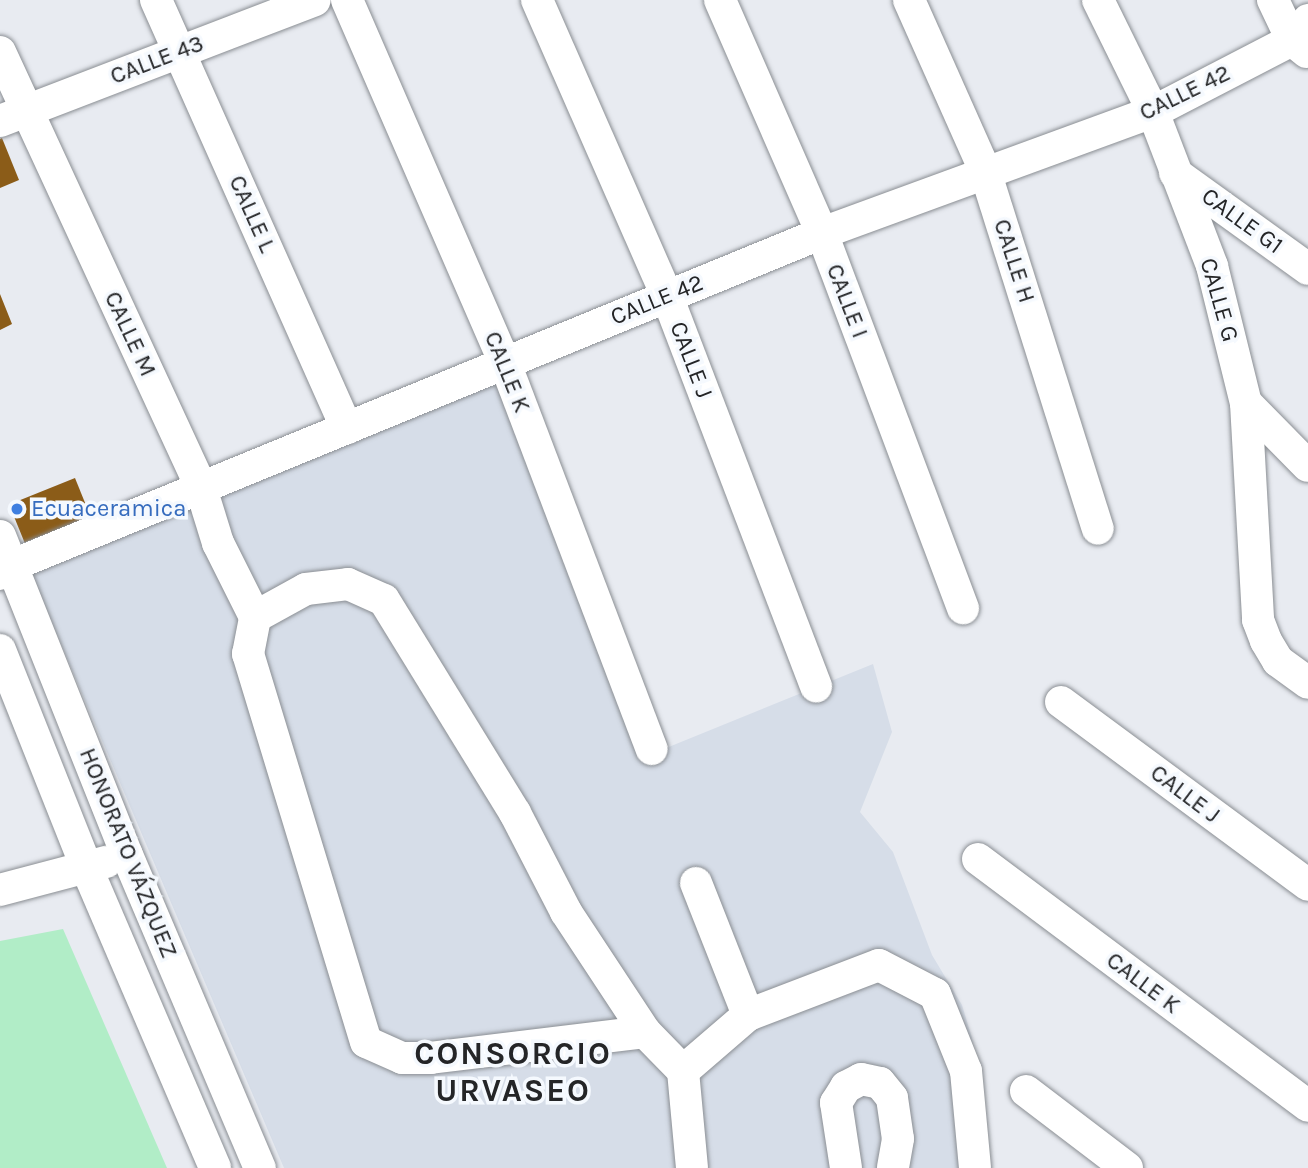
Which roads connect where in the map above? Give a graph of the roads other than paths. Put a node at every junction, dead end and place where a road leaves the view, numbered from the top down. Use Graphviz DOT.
graph roads {
  1 [pos="156,0"];
  2 [pos="315,0"];
  3 [pos="347,0"];
  4 [pos="537,0"];
  5 [pos="720,0"];
  6 [pos="909,0"];
  7 [pos="1098,0"];
  8 [pos="1273,0"];
  9 [pos="1303,38"];
  10 [pos="0,52"];
  11 [pos="180,52"];
  12 [pos="1153,112"];
  13 [pos="13,116"];
  14 [pos="985,171"];
  15 [pos="1175,173"];
  16 [pos="822,233"];
  17 [pos="1308,269"];
  18 [pos="667,296"];
  19 [pos="505,363"];
  20 [pos="1246,403"];
  21 [pos="347,428"];
  22 [pos="1308,466"];
  23 [pos="201,488"];
  24 [pos="1098,529"];
  25 [pos="0,536"];
  26 [pos="7,569"];
  27 [pos="963,608"];
  28 [pos="255,617"];
  29 [pos="0,650"];
  30 [pos="1308,683"];
  31 [pos="816,687"];
  32 [pos="1061,702"];
  33 [pos="652,749"];
  34 [pos="127,855"];
  35 [pos="978,859"];
  36 [pos="87,869"];
  37 [pos="696,883"];
  38 [pos="1308,885"];
  39 [pos="0,890"];
  40 [pos="748,1015"];
  41 [pos="645,1032"];
  42 [pos="683,1071"];
  43 [pos="1026,1091"];
  44 [pos="1308,1106"];
  45 [pos="215,1168"];
  46 [pos="260,1168"];
  47 [pos="692,1168"];
  48 [pos="846,1168"];
  49 [pos="893,1168"];
  50 [pos="975,1168"];
  51 [pos="1127,1168"];
  1 -- 11 [label="street, CALLE L"];
  2 -- 11 [label="street, CALLE 43"];
  3 -- 19 [label="street, CALLE K"];
  4 -- 18 [label="street, CALLE J"];
  5 -- 16 [label="street, CALLE I"];
  6 -- 14 [label="street, CALLE H"];
  7 -- 12 [label="street, CALLE G"];
  8 -- 9 [label="street"];
  9 -- 12 [label="street, CALLE 42"];
  10 -- 13 [label="street, CALLE M"];
  11 -- 13 [label="street, CALLE 43"];
  11 -- 21 [label="street, CALLE L"];
  12 -- 14 [label="street, CALLE 42"];
  12 -- 15 [label="street, CALLE G"];
  13 -- 23 [label="street, CALLE M"];
  14 -- 16 [label="street, CALLE 42"];
  14 -- 24 [label="street, CALLE H"];
  15 -- 17 [label="street, CALLE G1"];
  15 -- 20 [label="street, CALLE G"];
  16 -- 18 [label="street, CALLE 42"];
  16 -- 27 [label="street, CALLE I"];
  18 -- 19 [label="street, CALLE 42"];
  18 -- 31 [label="street, CALLE J"];
  19 -- 21 [label="street, CALLE 42"];
  19 -- 33 [label="street, CALLE K"];
  20 -- 22 [label="street"];
  20 -- 30 [label="street, CALLE G"];
  21 -- 23 [label="street, CALLE 42"];
  23 -- 26 [label="street, CALLE 42"];
  23 -- 28 [label="street, CALLE M"];
  25 -- 26 [label="street, HONORATO VÁZQUEZ"];
  26 -- 34 [label="street, HONORATO VÁZQUEZ"];
  28 -- 41 [label="street"];
  28 -- 41 [label="street"];
  29 -- 36 [label="street, HONORATO VÁZQUEZ"];
  32 -- 38 [label="street, CALLE J"];
  34 -- 36 [label="street"];
  34 -- 46 [label="street, HONORATO VÁZQUEZ"];
  35 -- 44 [label="street, CALLE K"];
  36 -- 39 [label="street"];
  36 -- 45 [label="street, HONORATO VÁZQUEZ"];
  37 -- 40 [label="street"];
  40 -- 42 [label="street"];
  40 -- 50 [label="street"];
  41 -- 42 [label="street"];
  42 -- 47 [label="street"];
  43 -- 51 [label="street"];
  48 -- 49 [label="street"];
}
